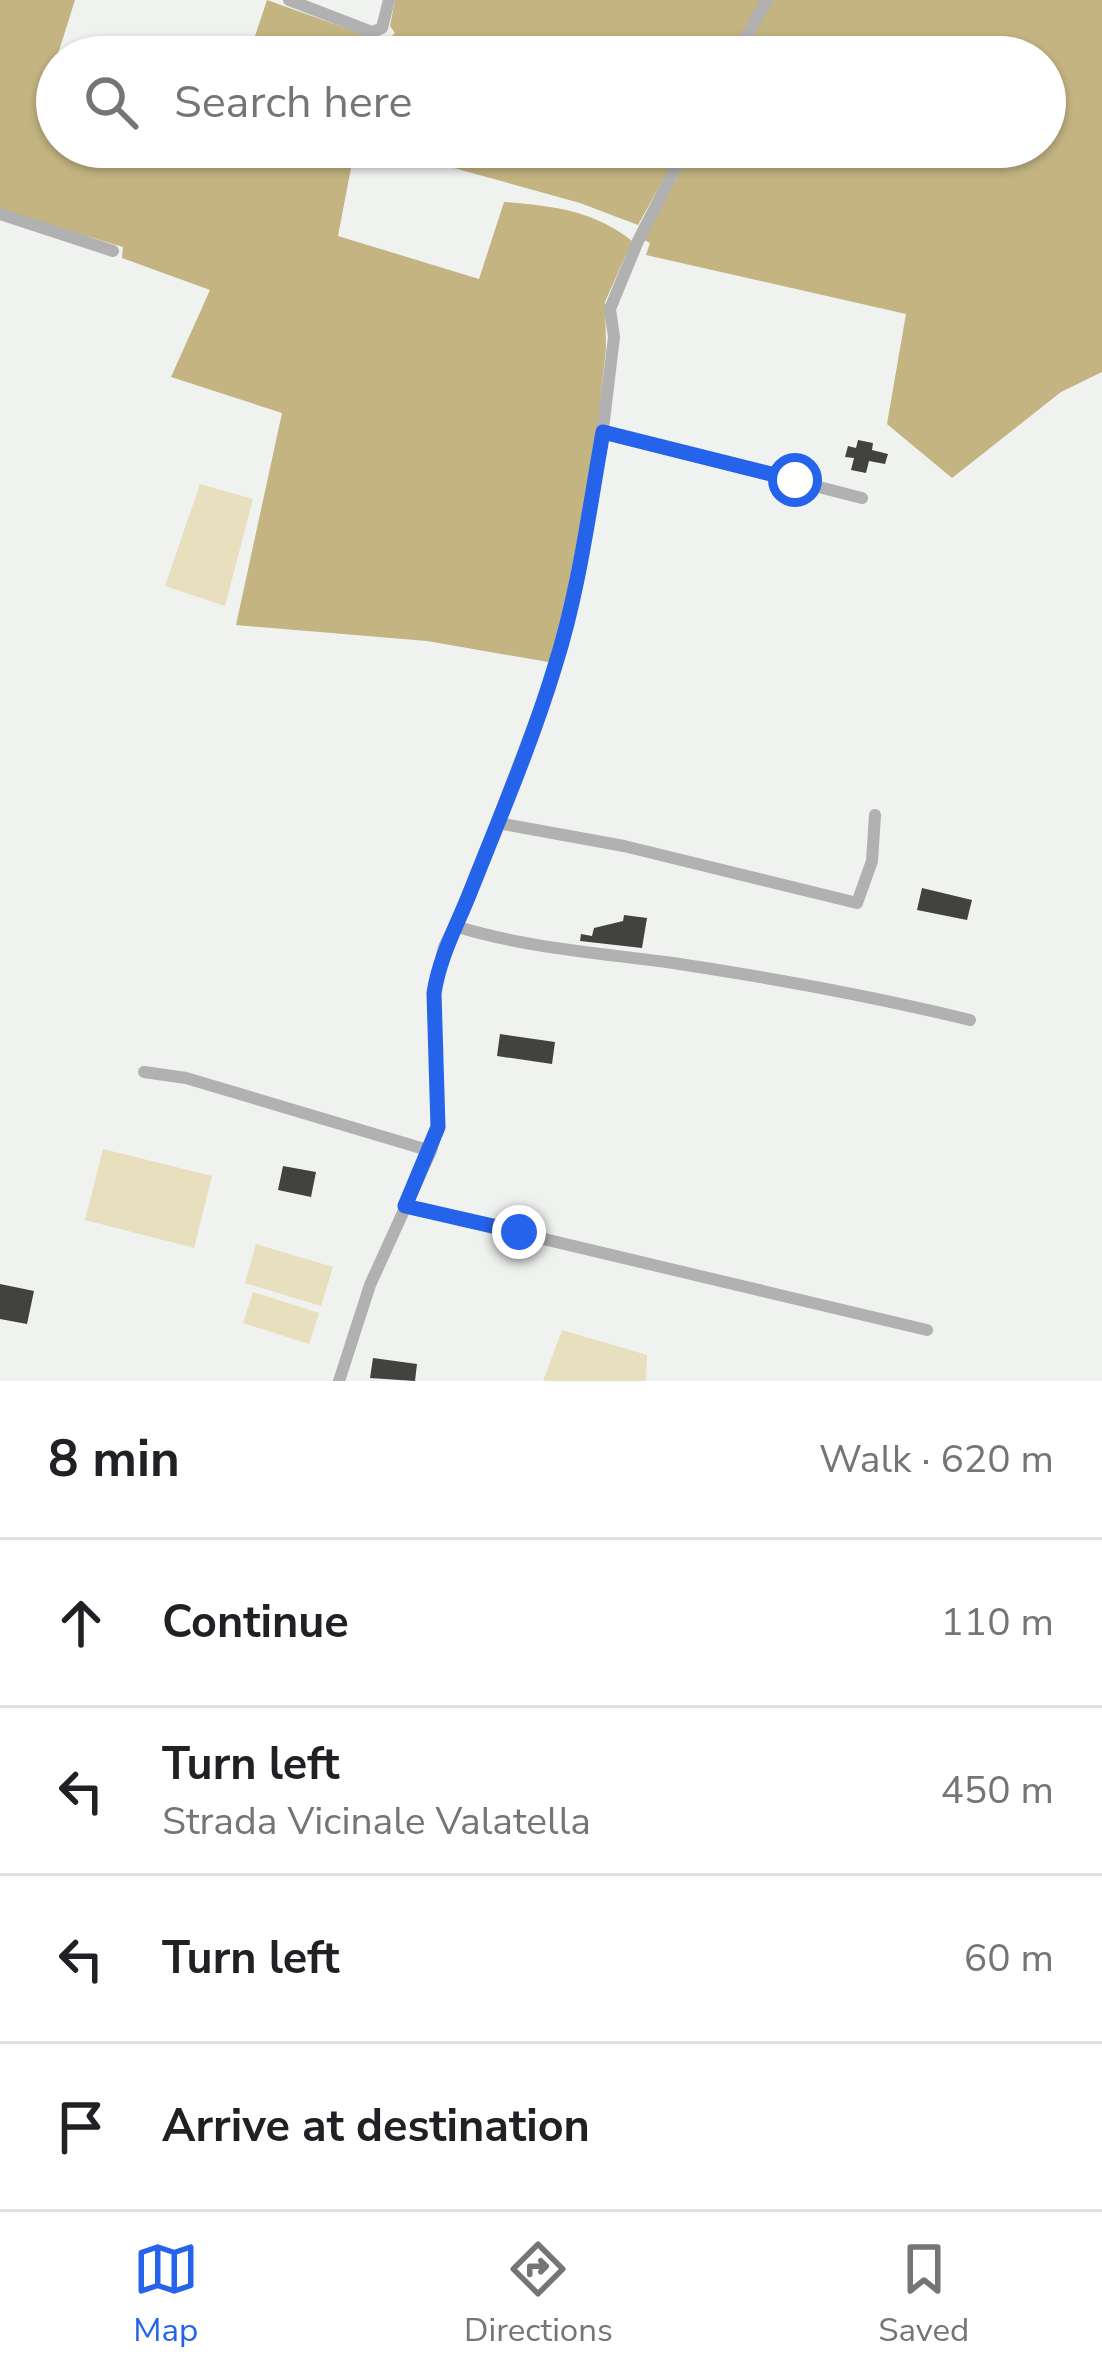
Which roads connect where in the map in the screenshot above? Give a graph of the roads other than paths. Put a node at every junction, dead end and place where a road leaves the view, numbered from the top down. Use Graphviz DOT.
graph roads {
  1 [pos="290,0"];
  2 [pos="389,0"];
  3 [pos="767,0"];
  4 [pos="747,36"];
  5 [pos="675,168"];
  6 [pos="0,214"];
  7 [pos="112,250"];
  8 [pos="603,432"];
  9 [pos="862,498"];
  10 [pos="875,815"];
  11 [pos="498,823"];
  12 [pos="455,926"];
  13 [pos="970,1020"];
  14 [pos="144,1072"];
  15 [pos="431,1151"];
  16 [pos="405,1206"];
  17 [pos="927,1330"];
  18 [pos="339,1381"];
  1 -- 2 [label="street"];
  3 -- 4 [label="street"];
  5 -- 8 [label="street"];
  6 -- 7 [label="street"];
  8 -- 9 [label="street"];
  8 -- 11 [label="street"];
  10 -- 11 [label="street"];
  11 -- 12 [label="street"];
  12 -- 13 [label="street"];
  12 -- 15 [label="street"];
  14 -- 15 [label="street"];
  15 -- 16 [label="street"];
  16 -- 17 [label="street"];
  16 -- 18 [label="street"];
}
